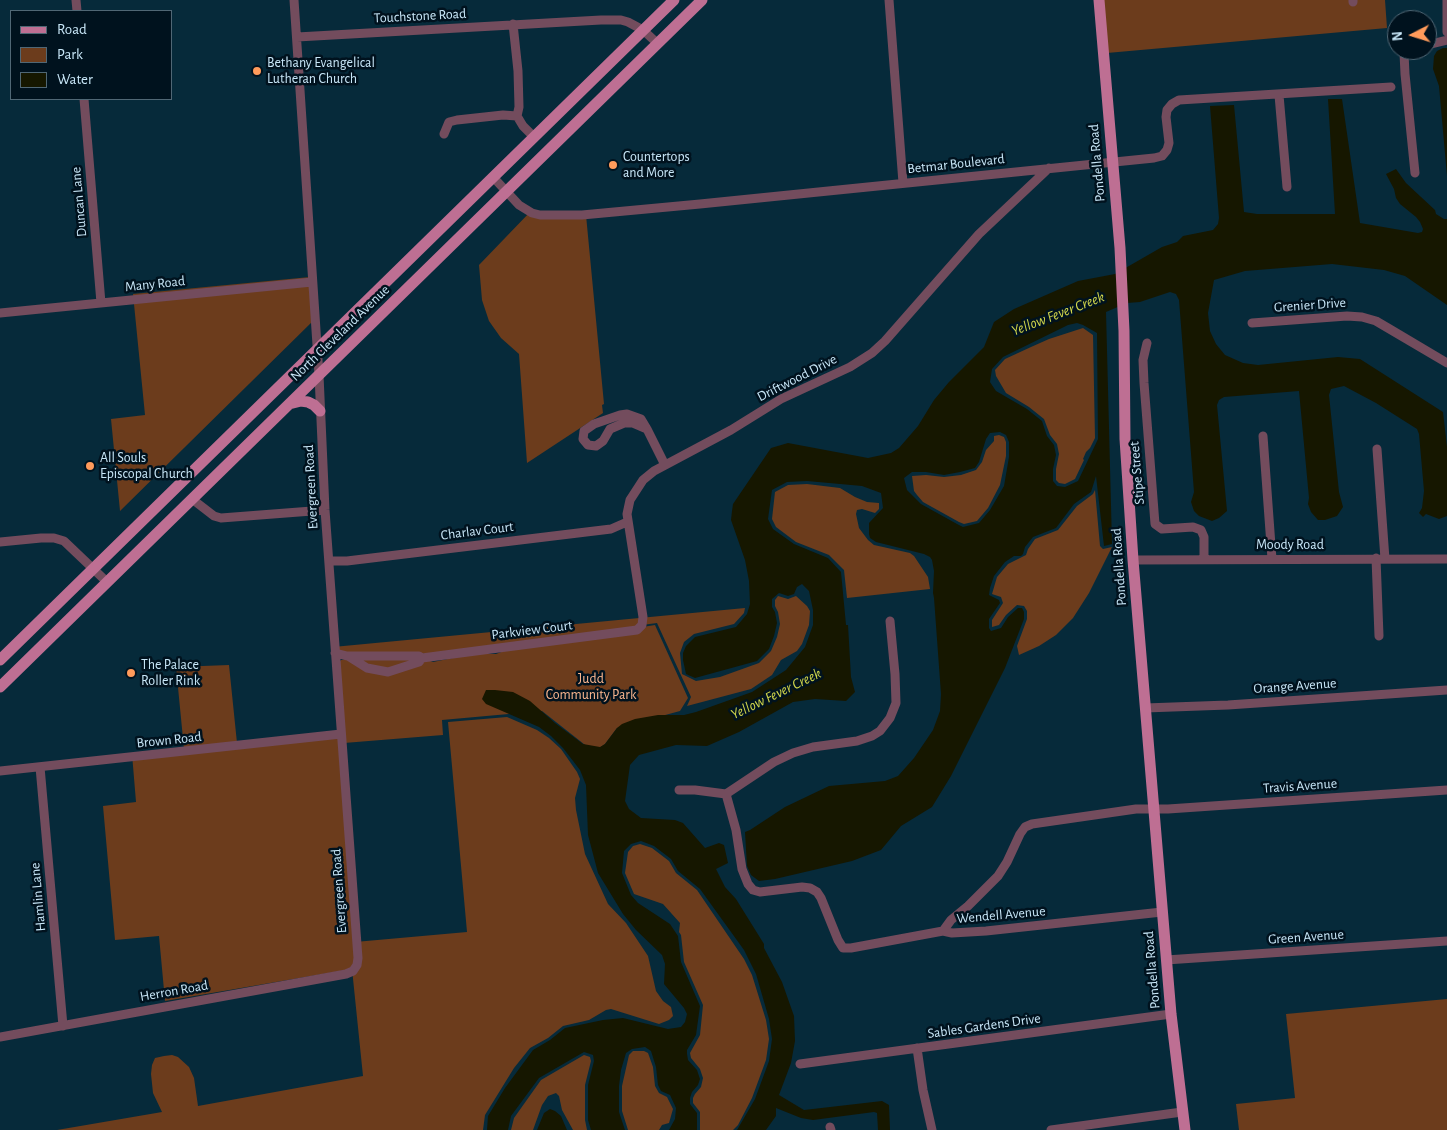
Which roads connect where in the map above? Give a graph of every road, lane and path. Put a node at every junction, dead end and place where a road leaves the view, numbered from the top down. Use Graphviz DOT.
graph roads {
  1 [pos="294,0"];
  2 [pos="674,0"];
  3 [pos="702,0"];
  4 [pos="889,0"];
  5 [pos="1098,0"];
  6 [pos="1447,0"];
  7 [pos="513,24"];
  8 [pos="643,30"];
  9 [pos="1447,32"];
  10 [pos="297,37"];
  11 [pos="657,43"];
  12 [pos="1404,60"];
  13 [pos="1391,88"];
  14 [pos="1279,95"];
  15 [pos="84,100"];
  16 [pos="517,116"];
  17 [pos="444,134"];
  18 [pos="534,138"];
  19 [pos="1112,162"];
  20 [pos="1048,168"];
  21 [pos="1415,173"];
  22 [pos="493,177"];
  23 [pos="903,183"];
  24 [pos="1287,187"];
  25 [pos="506,191"];
  26 [pos="406,262"];
  27 [pos="419,276"];
  28 [pos="312,282"];
  29 [pos="101,303"];
  30 [pos="0,313"];
  31 [pos="1252,323"];
  32 [pos="1147,343"];
  33 [pos="317,350"];
  34 [pos="1447,363"];
  35 [pos="319,375"];
  36 [pos="289,404"];
  37 [pos="320,411"];
  38 [pos="610,424"];
  39 [pos="1263,436"];
  40 [pos="1377,449"];
  41 [pos="666,465"];
  42 [pos="192,499"];
  43 [pos="325,510"];
  44 [pos="628,522"];
  45 [pos="0,542"];
  46 [pos="1380,558"];
  47 [pos="1204,559"];
  48 [pos="1272,559"];
  49 [pos="1447,559"];
  50 [pos="1133,560"];
  51 [pos="329,561"];
  52 [pos="93,569"];
  53 [pos="107,582"];
  54 [pos="890,621"];
  55 [pos="642,625"];
  56 [pos="1379,636"];
  57 [pos="335,653"];
  58 [pos="347,656"];
  59 [pos="422,658"];
  60 [pos="0,660"];
  61 [pos="0,687"];
  62 [pos="1447,690"];
  63 [pos="1145,708"];
  64 [pos="341,734"];
  65 [pos="40,767"];
  66 [pos="0,771"];
  67 [pos="679,790"];
  68 [pos="1447,790"];
  69 [pos="726,794"];
  70 [pos="1154,809"];
  71 [pos="1162,912"];
  72 [pos="943,931"];
  73 [pos="1447,940"];
  74 [pos="1166,960"];
  75 [pos="353,971"];
  76 [pos="1171,1014"];
  77 [pos="63,1026"];
  78 [pos="0,1037"];
  79 [pos="917,1048"];
  80 [pos="800,1064"];
  81 [pos="1182,1112"];
  82 [pos="932,1130"];
  83 [pos="1050,1130"];
  84 [pos="1185,1130"];
  1 -- 10 [label="street, Evergreen Road"];
  2 -- 8 [label="main road, North Cleveland Avenue"];
  3 -- 11 [label="main road, North Cleveland Avenue"];
  4 -- 23 [label="street"];
  5 -- 19 [label="main road, Pondella Road"];
  6 -- 9 [label="street"];
  7 -- 8 [label="street, Touchstone Road"];
  7 -- 10 [label="street, Touchstone Road"];
  7 -- 16 [label="street"];
  8 -- 11 [label="street, Touchstone Road"];
  8 -- 18 [label="main road, North Cleveland Avenue"];
  10 -- 28 [label="street, Evergreen Road"];
  11 -- 25 [label="main road, North Cleveland Avenue"];
  12 -- 21 [label="street"];
  13 -- 14 [label="street, Betmar Boulevard"];
  14 -- 19 [label="street, Betmar Boulevard"];
  14 -- 24 [label="street"];
  15 -- 29 [label="street, Duncan Lane"];
  16 -- 17 [label="street"];
  16 -- 18 [label="street"];
  18 -- 22 [label="main road, North Cleveland Avenue"];
  19 -- 20 [label="street, Betmar Boulevard"];
  19 -- 50 [label="main road, Pondella Road"];
  20 -- 23 [label="street, Betmar Boulevard"];
  20 -- 41 [label="street, Driftwood Drive"];
  22 -- 25 [label="street, Betmar Boulevard"];
  22 -- 26 [label="main road, North Cleveland Avenue"];
  23 -- 25 [label="street, Betmar Boulevard"];
  25 -- 27 [label="main road, North Cleveland Avenue"];
  26 -- 27 [label="main road"];
  26 -- 33 [label="main road, North Cleveland Avenue"];
  27 -- 35 [label="main road, North Cleveland Avenue"];
  28 -- 29 [label="street, Many Road"];
  28 -- 33 [label="street, Evergreen Road"];
  29 -- 30 [label="street, Many Road"];
  31 -- 34 [label="street, Grenier Drive"];
  32 -- 47 [label="street, Stipe Street"];
  33 -- 35 [label="street, Evergreen Road"];
  33 -- 52 [label="main road, North Cleveland Avenue"];
  35 -- 36 [label="main road, North Cleveland Avenue"];
  35 -- 37 [label="street, Evergreen Road"];
  36 -- 37 [label="main road"];
  36 -- 42 [label="main road, North Cleveland Avenue"];
  37 -- 43 [label="street, Evergreen Road"];
  38 -- 41 [label="street"];
  39 -- 48 [label="street"];
  40 -- 46 [label="street"];
  41 -- 44 [label="street, Driftwood Drive"];
  42 -- 43 [label="street"];
  42 -- 53 [label="main road, North Cleveland Avenue"];
  43 -- 51 [label="street, Evergreen Road"];
  44 -- 51 [label="street, Charlav Court"];
  44 -- 55 [label="street, Driftwood Drive"];
  45 -- 52 [label="street"];
  46 -- 48 [label="street, Moody Road"];
  46 -- 49 [label="street, Moody Road"];
  46 -- 56 [label="street"];
  47 -- 48 [label="street, Moody Road"];
  47 -- 50 [label="street, Moody Road"];
  50 -- 63 [label="main road, Pondella Road"];
  51 -- 57 [label="street, Evergreen Road"];
  52 -- 53 [label="street"];
  52 -- 60 [label="main road, North Cleveland Avenue"];
  53 -- 61 [label="main road, North Cleveland Avenue"];
  54 -- 69 [label="street"];
  55 -- 59 [label="street, Parkview Court"];
  57 -- 58 [label="street, Parkview Court"];
  57 -- 64 [label="street, Evergreen Road"];
  58 -- 59 [label="street, Parkview Court"];
  58 -- 59 [label="street, Parkview Court"];
  62 -- 63 [label="street, Orange Avenue"];
  63 -- 70 [label="main road, Pondella Road"];
  64 -- 65 [label="street, Brown Road"];
  64 -- 75 [label="street, Evergreen Road"];
  65 -- 66 [label="street, Brown Road"];
  65 -- 77 [label="street, Hamlin Lane"];
  67 -- 69 [label="street"];
  68 -- 70 [label="street, Travis Avenue"];
  69 -- 72 [label="street, Wendell Avenue"];
  70 -- 71 [label="main road, Pondella Road"];
  70 -- 72 [label="street, Travis Avenue"];
  71 -- 72 [label="street, Wendell Avenue"];
  71 -- 74 [label="main road, Pondella Road"];
  73 -- 74 [label="street, Green Avenue"];
  74 -- 76 [label="main road, Pondella Road"];
  75 -- 77 [label="street, Herron Road"];
  76 -- 79 [label="street, Sables Gardens Drive"];
  76 -- 81 [label="main road, Pondella Road"];
  77 -- 78 [label="street, Herron Road"];
  79 -- 80 [label="street, Sables Gardens Drive"];
  79 -- 82 [label="street"];
  81 -- 83 [label="street"];
  81 -- 84 [label="main road, Pondella Road"];
}
